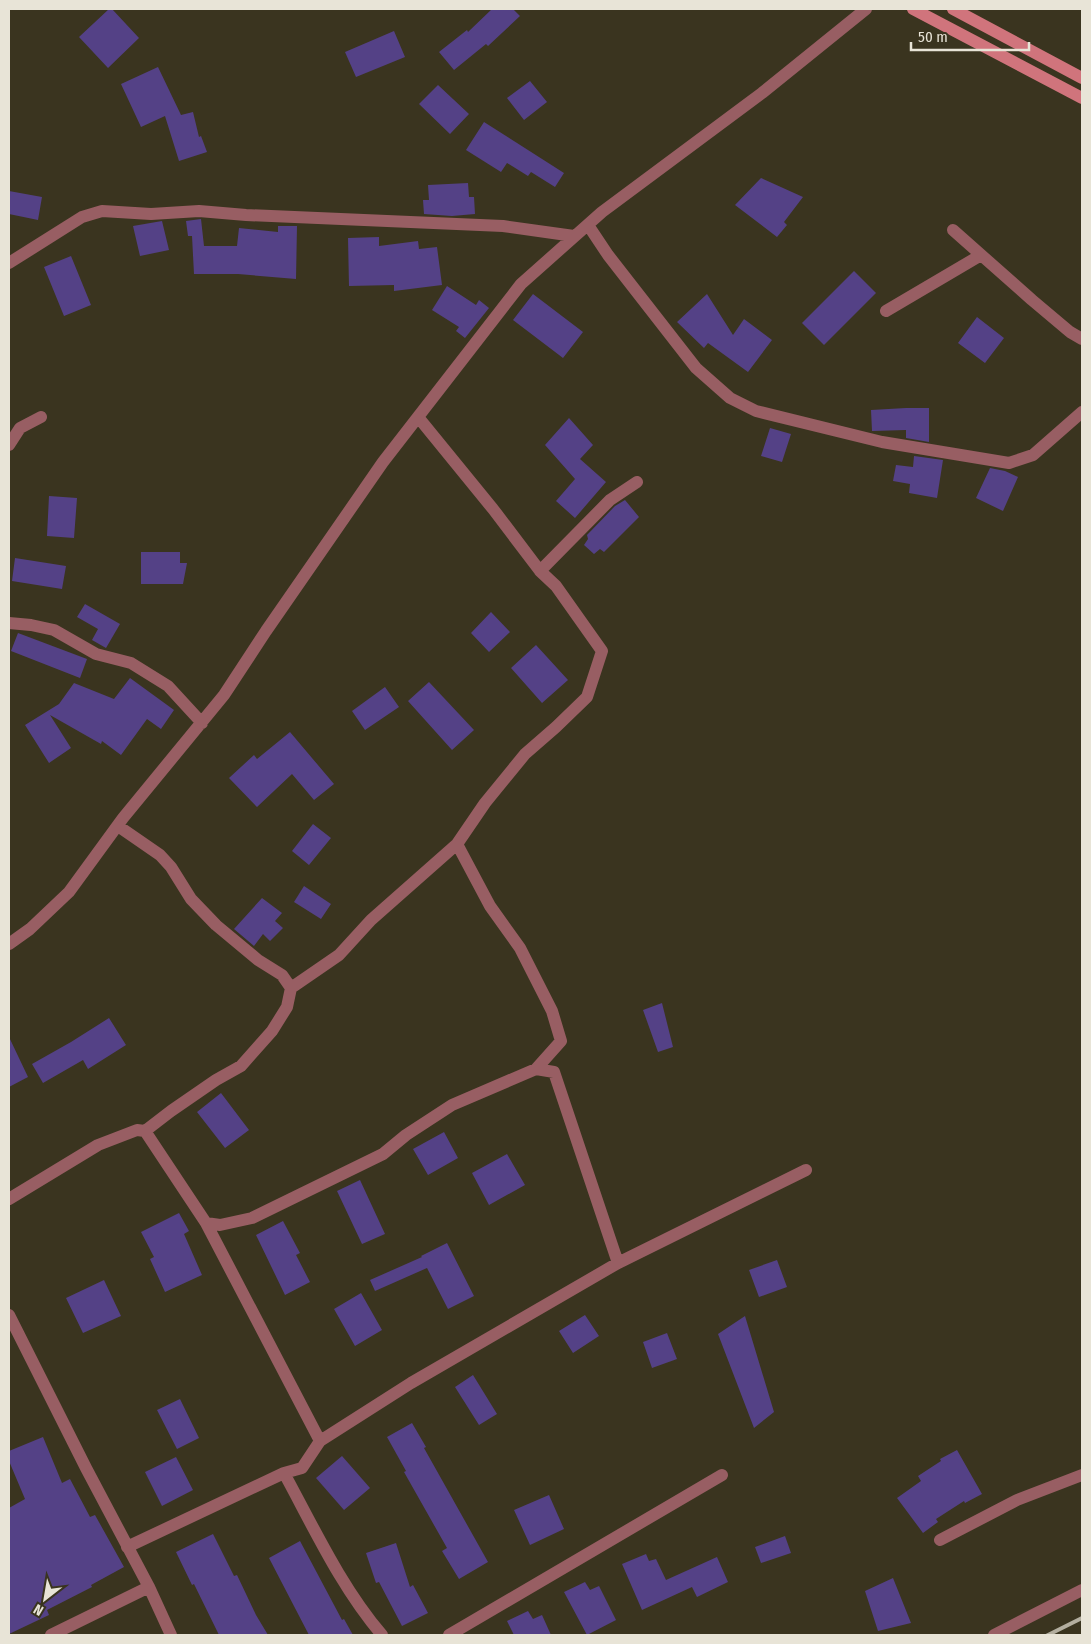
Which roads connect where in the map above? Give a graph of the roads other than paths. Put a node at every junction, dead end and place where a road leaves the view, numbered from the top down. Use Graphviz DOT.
graph roads {
  1 [pos="866,9"];
  2 [pos="914,9"];
  3 [pos="953,9"];
  4 [pos="1082,78"];
  5 [pos="1082,98"];
  6 [pos="588,225"];
  7 [pos="953,230"];
  8 [pos="574,236"];
  9 [pos="981,255"];
  10 [pos="9,263"];
  11 [pos="886,311"];
  12 [pos="1082,339"];
  13 [pos="1082,412"];
  14 [pos="41,417"];
  15 [pos="418,417"];
  16 [pos="9,445"];
  17 [pos="637,482"];
  18 [pos="540,571"];
  19 [pos="9,623"];
  20 [pos="202,723"];
  21 [pos="118,826"];
  22 [pos="457,844"];
  23 [pos="9,944"];
  24 [pos="291,988"];
  25 [pos="536,1069"];
  26 [pos="145,1131"];
  27 [pos="806,1170"];
  28 [pos="9,1199"];
  29 [pos="206,1223"];
  30 [pos="618,1263"];
  31 [pos="9,1315"];
  32 [pos="320,1441"];
  33 [pos="284,1473"];
  34 [pos="722,1474"];
  35 [pos="1082,1475"];
  36 [pos="940,1540"];
  37 [pos="127,1547"];
  38 [pos="149,1587"];
  39 [pos="1082,1590"];
  40 [pos="51,1635"];
  41 [pos="171,1635"];
  42 [pos="382,1635"];
  43 [pos="448,1635"];
  44 [pos="994,1635"];
  1 -- 6 [label="street"];
  2 -- 5 [label="main road"];
  3 -- 4 [label="main road"];
  6 -- 8 [label="street"];
  6 -- 13 [label="street"];
  7 -- 9 [label="street"];
  8 -- 10 [label="street"];
  8 -- 15 [label="street"];
  9 -- 11 [label="street"];
  9 -- 12 [label="street"];
  14 -- 16 [label="street"];
  15 -- 18 [label="street"];
  15 -- 20 [label="street"];
  17 -- 18 [label="street"];
  18 -- 22 [label="street"];
  19 -- 20 [label="street"];
  20 -- 21 [label="street"];
  21 -- 23 [label="street"];
  21 -- 24 [label="street"];
  22 -- 24 [label="street"];
  22 -- 25 [label="street"];
  24 -- 26 [label="street"];
  25 -- 29 [label="street"];
  25 -- 30 [label="street"];
  26 -- 28 [label="street"];
  26 -- 29 [label="street"];
  27 -- 30 [label="street"];
  29 -- 32 [label="street"];
  30 -- 32 [label="street"];
  31 -- 37 [label="street"];
  32 -- 33 [label="street"];
  33 -- 37 [label="street"];
  33 -- 42 [label="street"];
  34 -- 43 [label="street"];
  35 -- 36 [label="street"];
  37 -- 38 [label="street"];
  38 -- 40 [label="street"];
  38 -- 41 [label="street"];
  39 -- 44 [label="street"];
}
